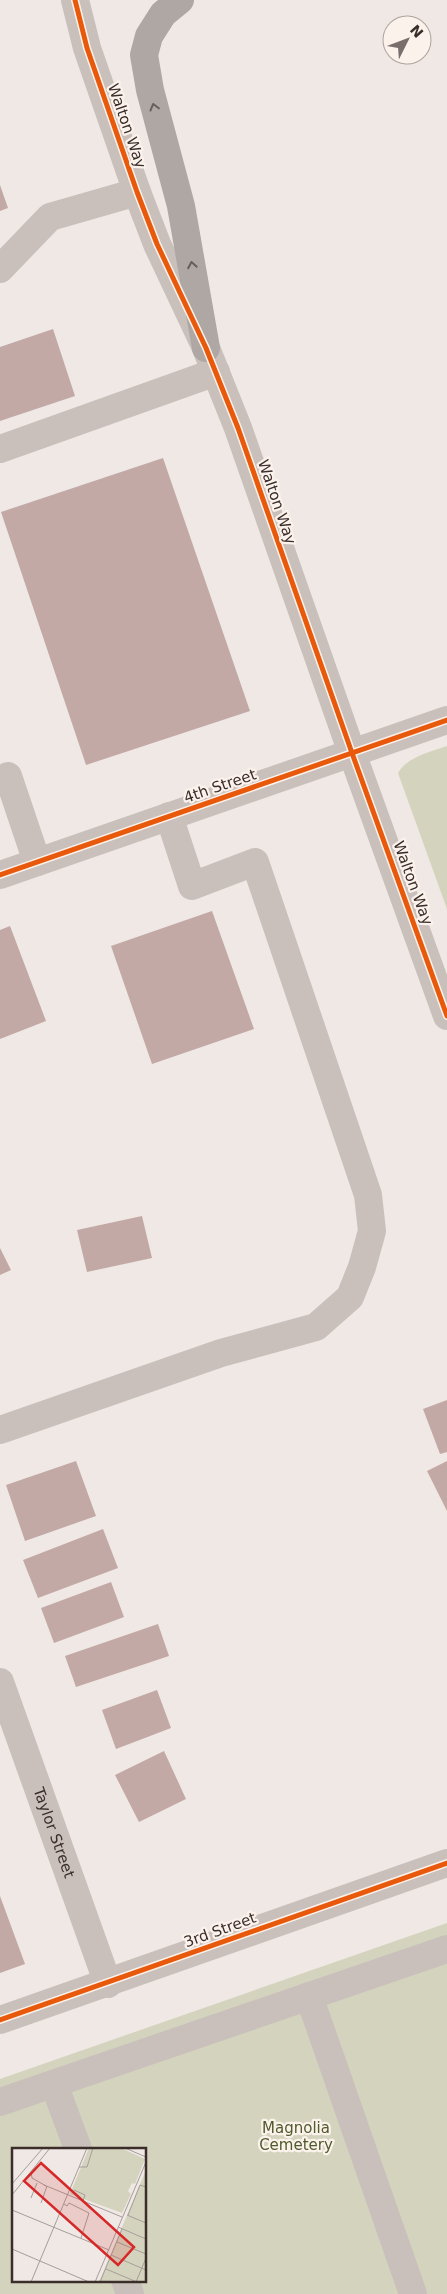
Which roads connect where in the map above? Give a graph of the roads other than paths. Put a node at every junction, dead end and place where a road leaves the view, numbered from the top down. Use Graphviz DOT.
graph roads {
  1 [pos="74,0"];
  2 [pos="180,0"];
  3 [pos="137,192"];
  4 [pos="0,269"];
  5 [pos="211,360"];
  6 [pos="0,450"];
  7 [pos="447,720"];
  8 [pos="352,753"];
  9 [pos="8,776"];
  10 [pos="169,816"];
  11 [pos="37,862"];
  12 [pos="0,875"];
  13 [pos="447,1016"];
  14 [pos="0,1430"];
  15 [pos="0,1682"];
  16 [pos="447,1862"];
  17 [pos="447,1949"];
  18 [pos="108,1984"];
  19 [pos="309,1996"];
  20 [pos="0,2020"];
  21 [pos="54,2084"];
  22 [pos="0,2102"];
  23 [pos="78,2148"];
  24 [pos="126,2282"];
  25 [pos="130,2294"];
  26 [pos="413,2294"];
  1 -- 3 [label="street, Walton Way"];
  5 -- 2 [label="highway, one-way"];
  3 -- 4 [label="street"];
  3 -- 5 [label="street, Walton Way"];
  5 -- 6 [label="street"];
  5 -- 8 [label="street, Walton Way"];
  7 -- 8 [label="street, 4th Street"];
  8 -- 10 [label="street, 4th Street"];
  8 -- 13 [label="street, Walton Way"];
  9 -- 11 [label="street"];
  10 -- 11 [label="street, 4th Street"];
  10 -- 14 [label="street"];
  11 -- 12 [label="street, 4th Street"];
  15 -- 18 [label="street, Taylor Street"];
  16 -- 18 [label="street, 3rd Street"];
  17 -- 19 [label="street"];
  18 -- 20 [label="street, 3rd Street"];
  19 -- 21 [label="street"];
  19 -- 26 [label="street"];
  21 -- 22 [label="street"];
  21 -- 23 [label="street"];
  24 -- 25 [label="street"];
}
